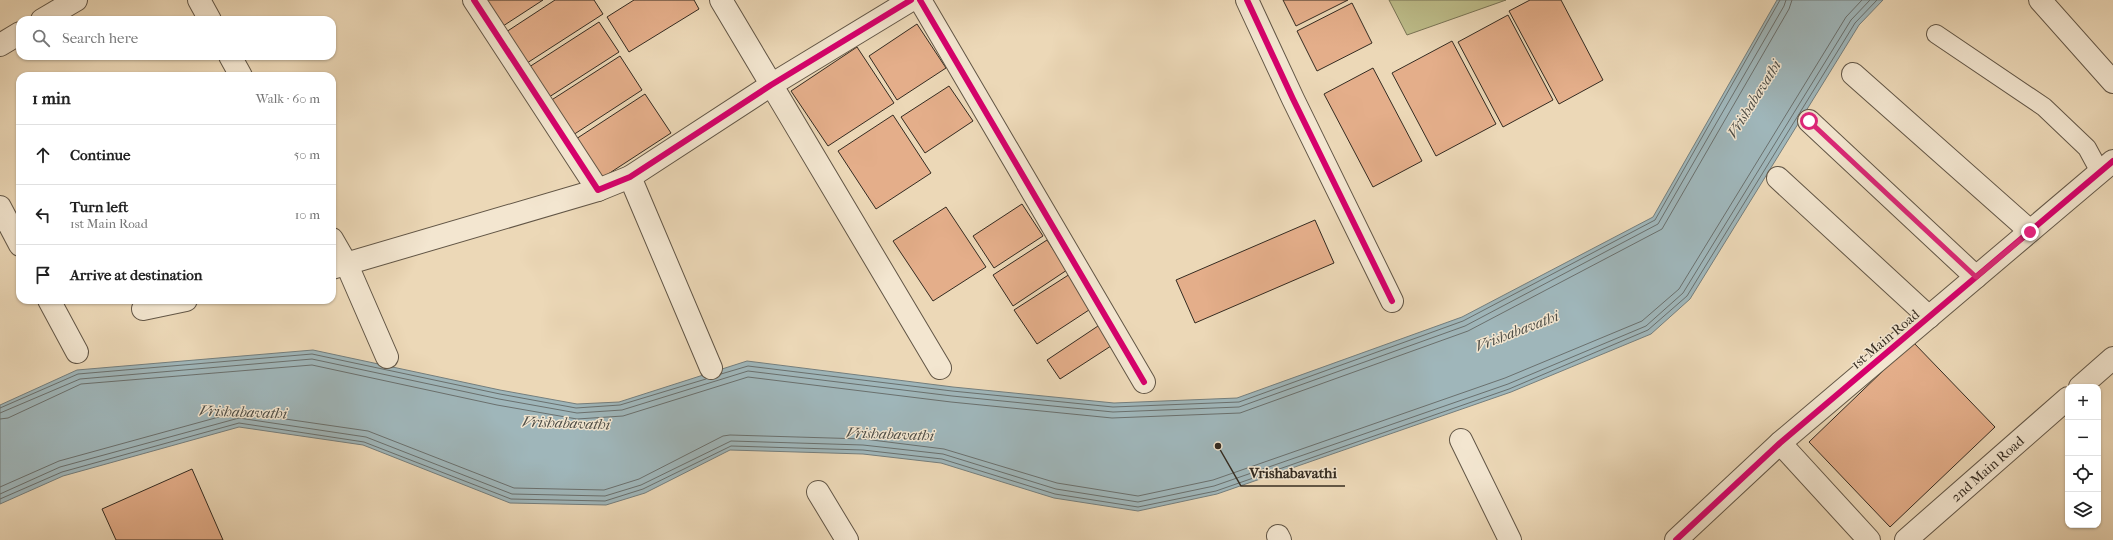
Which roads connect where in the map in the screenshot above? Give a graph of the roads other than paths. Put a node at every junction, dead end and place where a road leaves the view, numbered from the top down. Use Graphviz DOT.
graph roads {
  1 [pos="76,0"];
  2 [pos="199,0"];
  3 [pos="474,0"];
  4 [pos="721,0"];
  5 [pos="911,0"];
  6 [pos="920,0"];
  7 [pos="1247,0"];
  8 [pos="2040,0"];
  9 [pos="49,16"];
  10 [pos="208,16"];
  11 [pos="1936,34"];
  12 [pos="16,35"];
  13 [pos="0,45"];
  14 [pos="232,60"];
  15 [pos="239,72"];
  16 [pos="1853,74"];
  17 [pos="2113,82"];
  18 [pos="772,85"];
  19 [pos="1809,121"];
  20 [pos="2107,167"];
  21 [pos="630,177"];
  22 [pos="1778,178"];
  23 [pos="598,190"];
  24 [pos="0,207"];
  25 [pos="2030,232"];
  26 [pos="16,237"];
  27 [pos="336,255"];
  28 [pos="339,267"];
  29 [pos="1976,277"];
  30 [pos="1392,301"];
  31 [pos="51,304"];
  32 [pos="167,304"];
  33 [pos="143,309"];
  34 [pos="1929,317"];
  35 [pos="77,352"];
  36 [pos="387,357"];
  37 [pos="2113,358"];
  38 [pos="711,368"];
  39 [pos="940,368"];
  40 [pos="1144,382"];
  41 [pos="2083,384"];
  42 [pos="2065,401"];
  43 [pos="1461,440"];
  44 [pos="1780,443"];
  45 [pos="818,492"];
  46 [pos="847,540"];
  47 [pos="1510,540"];
  48 [pos="1676,540"];
  49 [pos="1869,540"];
  50 [pos="1906,540"];
  1 -- 9 [label="street"];
  2 -- 10 [label="street"];
  3 -- 23 [label="street"];
  4 -- 18 [label="street"];
  5 -- 18 [label="street"];
  6 -- 40 [label="street"];
  7 -- 30 [label="street"];
  8 -- 17 [label="street"];
  11 -- 20 [label="lane"];
  12 -- 13 [label="street"];
  14 -- 15 [label="street"];
  16 -- 25 [label="street"];
  18 -- 21 [label="street"];
  18 -- 39 [label="street"];
  19 -- 29 [label="street"];
  20 -- 25 [label="street, 1st Main Road"];
  21 -- 23 [label="street"];
  21 -- 38 [label="street"];
  22 -- 34 [label="street"];
  23 -- 28 [label="street"];
  24 -- 26 [label="street"];
  25 -- 29 [label="street, 1st Main Road"];
  27 -- 28 [label="street"];
  28 -- 36 [label="street"];
  29 -- 34 [label="street, 1st Main Road"];
  31 -- 35 [label="street"];
  32 -- 33 [label="street"];
  34 -- 44 [label="street, 1st Main Road"];
  37 -- 41 [label="street"];
  42 -- 50 [label="street, 2nd Main Road"];
  43 -- 47 [label="street"];
  44 -- 48 [label="street, 1st Main Road"];
  44 -- 49 [label="street"];
  45 -- 46 [label="street"];
}
